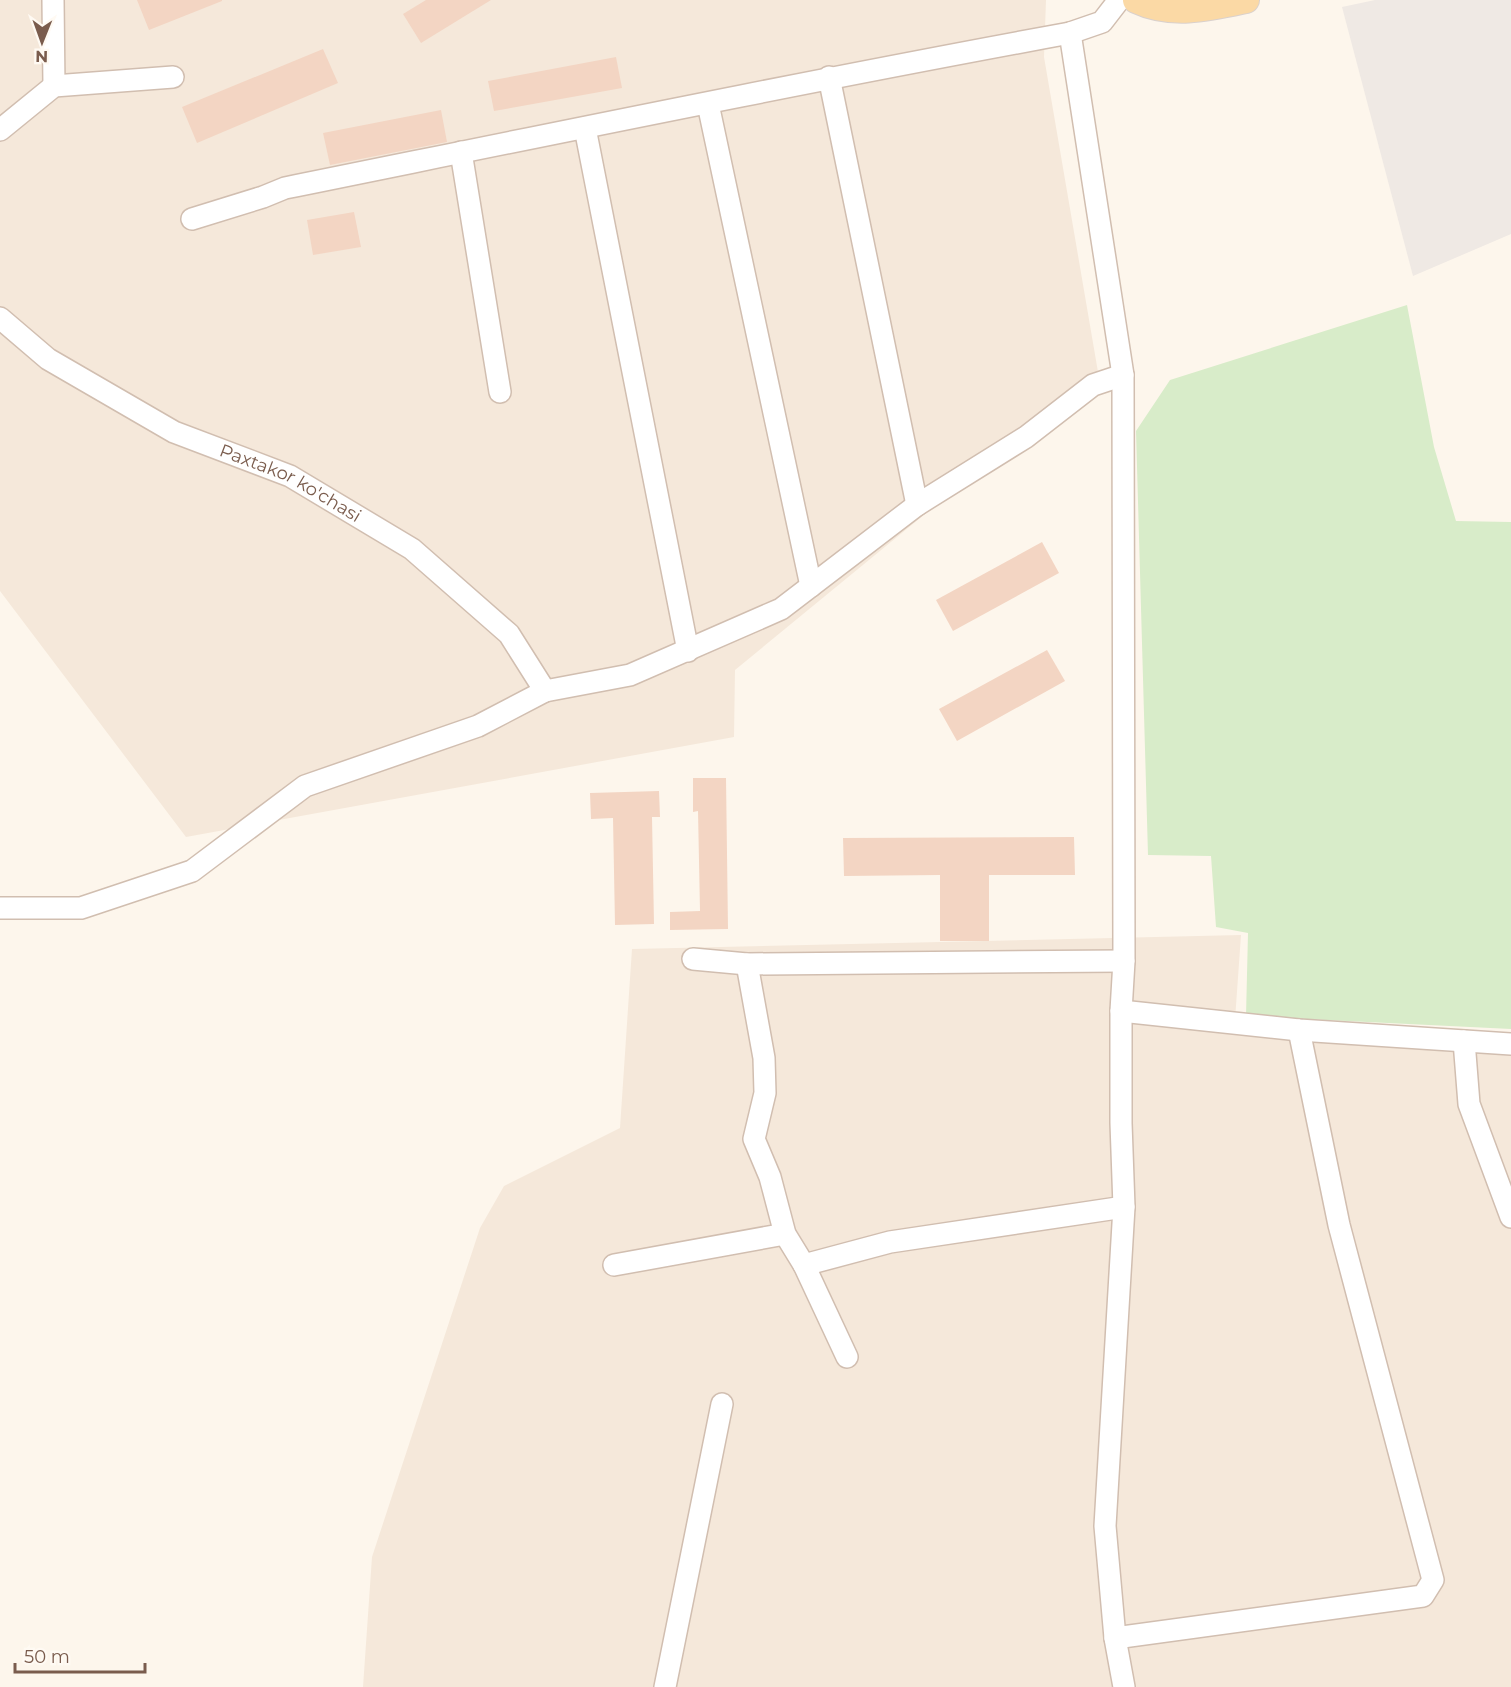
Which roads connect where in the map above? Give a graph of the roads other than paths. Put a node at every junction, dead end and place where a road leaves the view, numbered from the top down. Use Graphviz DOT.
graph roads {
  1 [pos="53,0"];
  2 [pos="1119,0"];
  3 [pos="1136,0"];
  4 [pos="1246,0"];
  5 [pos="1070,33"];
  6 [pos="173,76"];
  7 [pos="829,77"];
  8 [pos="54,86"];
  9 [pos="708,104"];
  10 [pos="585,128"];
  11 [pos="0,130"];
  12 [pos="461,152"];
  13 [pos="192,219"];
  14 [pos="0,318"];
  15 [pos="1123,375"];
  16 [pos="500,393"];
  17 [pos="917,505"];
  18 [pos="811,586"];
  19 [pos="688,651"];
  20 [pos="545,691"];
  21 [pos="0,908"];
  22 [pos="693,959"];
  23 [pos="1124,961"];
  24 [pos="747,964"];
  25 [pos="1121,1011"];
  26 [pos="1299,1030"];
  27 [pos="1464,1041"];
  28 [pos="1511,1044"];
  29 [pos="1124,1207"];
  30 [pos="1511,1217"];
  31 [pos="785,1234"];
  32 [pos="614,1265"];
  33 [pos="804,1265"];
  34 [pos="847,1357"];
  35 [pos="722,1404"];
  36 [pos="1114,1638"];
  37 [pos="665,1687"];
  38 [pos="1124,1687"];
  1 -- 8 [label="street"];
  2 -- 5 [label="street"];
  3 -- 4 [label="main road"];
  5 -- 7 [label="street"];
  5 -- 15 [label="street"];
  6 -- 8 [label="street"];
  7 -- 9 [label="street"];
  7 -- 17 [label="street"];
  8 -- 11 [label="street"];
  9 -- 10 [label="street"];
  9 -- 18 [label="street"];
  10 -- 12 [label="street"];
  10 -- 19 [label="street"];
  12 -- 13 [label="street"];
  12 -- 16 [label="street"];
  14 -- 20 [label="street, Paxtakor ko'chasi"];
  15 -- 17 [label="street"];
  15 -- 23 [label="street"];
  17 -- 18 [label="street"];
  18 -- 19 [label="street"];
  19 -- 20 [label="street"];
  20 -- 21 [label="street"];
  22 -- 24 [label="street"];
  23 -- 24 [label="street"];
  23 -- 25 [label="street"];
  24 -- 31 [label="street"];
  25 -- 26 [label="street"];
  25 -- 29 [label="street"];
  26 -- 27 [label="street"];
  26 -- 36 [label="street"];
  27 -- 28 [label="street"];
  27 -- 30 [label="street"];
  29 -- 33 [label="street"];
  29 -- 36 [label="street"];
  31 -- 32 [label="street"];
  31 -- 33 [label="street"];
  33 -- 34 [label="street"];
  35 -- 37 [label="street"];
  36 -- 38 [label="street"];
}
